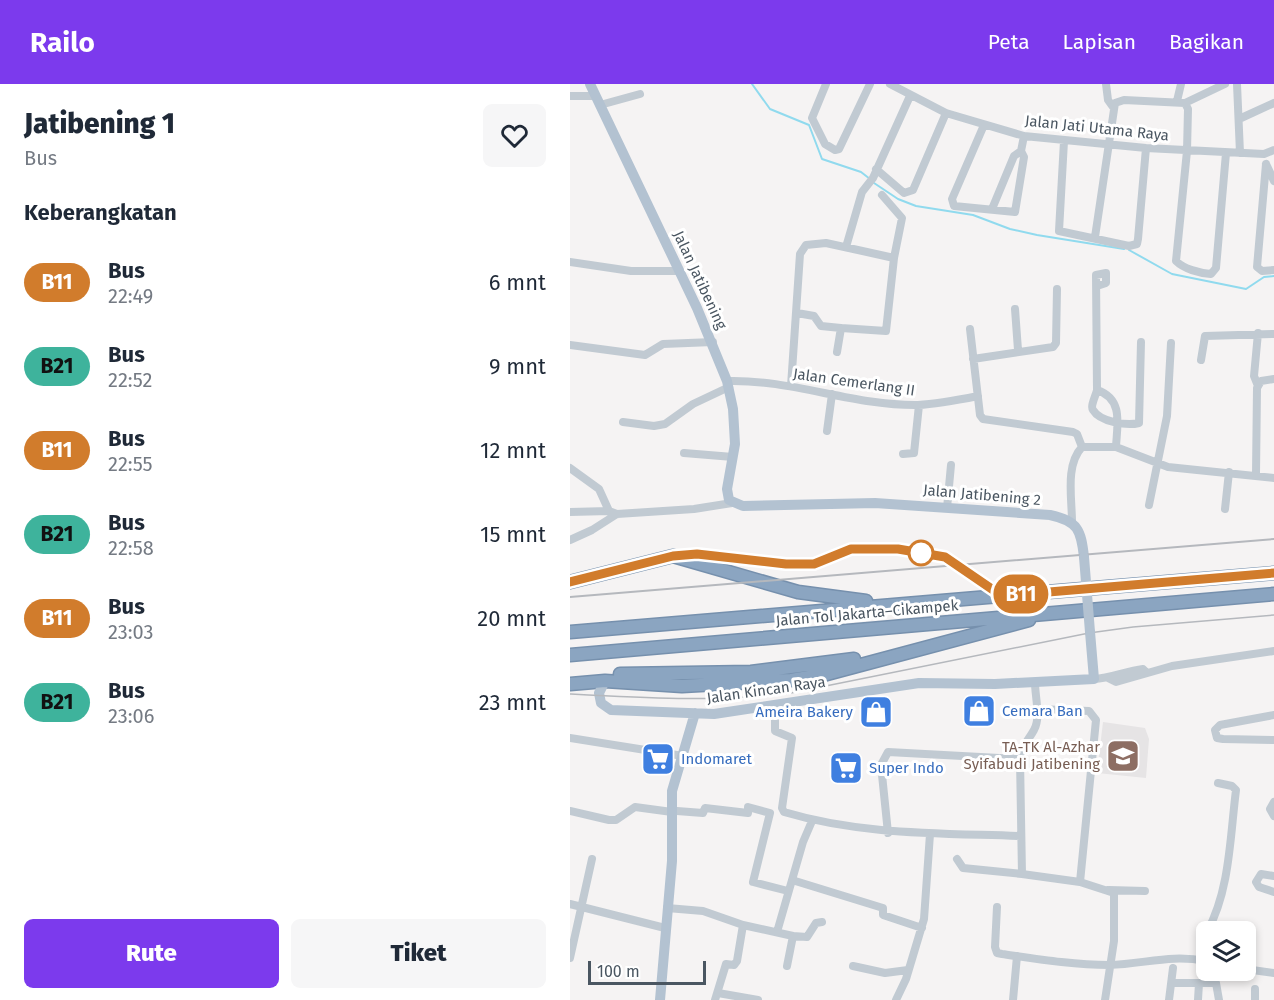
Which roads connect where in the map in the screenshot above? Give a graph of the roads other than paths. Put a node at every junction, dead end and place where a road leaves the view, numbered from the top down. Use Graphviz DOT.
graph roads {
  1 [pos="590,84"];
  2 [pos="826,84"];
  3 [pos="870,84"];
  4 [pos="890,84"];
  5 [pos="1106,84"];
  6 [pos="1181,84"];
  7 [pos="1225,84"];
  8 [pos="1236,84"];
  9 [pos="640,94"];
  10 [pos="570,96"];
  11 [pos="910,96"];
  12 [pos="598,101"];
  13 [pos="1181,102"];
  14 [pos="1274,103"];
  15 [pos="1113,107"];
  16 [pos="946,113"];
  17 [pos="1239,119"];
  18 [pos="984,125"];
  19 [pos="1024,136"];
  20 [pos="1064,141"];
  21 [pos="1108,142"];
  22 [pos="1146,148"];
  23 [pos="1274,150"];
  24 [pos="1187,151"];
  25 [pos="1021,152"];
  26 [pos="1226,153"];
  27 [pos="1240,153"];
  28 [pos="1264,154"];
  29 [pos="1266,164"];
  30 [pos="872,177"];
  31 [pos="1274,181"];
  32 [pos="882,195"];
  33 [pos="992,209"];
  34 [pos="1095,237"];
  35 [pos="846,247"];
  36 [pos="894,258"];
  37 [pos="570,262"];
  38 [pos="1274,270"];
  39 [pos="680,271"];
  40 [pos="1097,286"];
  41 [pos="1057,289"];
  42 [pos="1015,309"];
  43 [pos="797,313"];
  44 [pos="841,328"];
  45 [pos="970,329"];
  46 [pos="1258,333"];
  47 [pos="1274,334"];
  48 [pos="712,342"];
  49 [pos="1141,342"];
  50 [pos="1171,343"];
  51 [pos="570,345"];
  52 [pos="1018,351"];
  53 [pos="837,352"];
  54 [pos="973,359"];
  55 [pos="1201,360"];
  56 [pos="1274,379"];
  57 [pos="728,384"];
  58 [pos="791,386"];
  59 [pos="1258,386"];
  60 [pos="1097,390"];
  61 [pos="832,394"];
  62 [pos="978,396"];
  63 [pos="919,405"];
  64 [pos="623,423"];
  65 [pos="1117,425"];
  66 [pos="827,431"];
  67 [pos="1082,447"];
  68 [pos="1116,447"];
  69 [pos="684,453"];
  70 [pos="903,454"];
  71 [pos="733,457"];
  72 [pos="1158,464"];
  73 [pos="951,465"];
  74 [pos="570,468"];
  75 [pos="1228,472"];
  76 [pos="1256,474"];
  77 [pos="1274,478"];
  78 [pos="731,502"];
  79 [pos="1149,505"];
  80 [pos="947,508"];
  81 [pos="1225,508"];
  82 [pos="570,512"];
  83 [pos="613,512"];
  84 [pos="1072,522"];
  85 [pos="570,540"];
  86 [pos="644,562"];
  87 [pos="1274,573"];
  88 [pos="570,574"];
  89 [pos="570,582"];
  90 [pos="1274,594"];
  91 [pos="888,603"];
  92 [pos="1064,611"];
  93 [pos="570,632"];
  94 [pos="908,651"];
  95 [pos="1274,651"];
  96 [pos="570,655"];
  97 [pos="1094,674"];
  98 [pos="570,676"];
  99 [pos="605,681"];
  100 [pos="1035,683"];
  101 [pos="570,684"];
  102 [pos="775,706"];
  103 [pos="1036,709"];
  104 [pos="695,713"];
  105 [pos="1274,715"];
  106 [pos="570,738"];
  107 [pos="1274,740"];
  108 [pos="682,756"];
  109 [pos="1020,759"];
  110 [pos="1218,783"];
  111 [pos="1274,802"];
  112 [pos="570,811"];
  113 [pos="674,812"];
  114 [pos="1274,816"];
  115 [pos="812,821"];
  116 [pos="888,833"];
  117 [pos="930,834"];
  118 [pos="1020,836"];
  119 [pos="592,859"];
  120 [pos="957,860"];
  121 [pos="1022,874"];
  122 [pos="1274,876"];
  123 [pos="792,880"];
  124 [pos="1080,882"];
  125 [pos="1108,890"];
  126 [pos="788,891"];
  127 [pos="1145,891"];
  128 [pos="1274,892"];
  129 [pos="570,904"];
  130 [pos="583,907"];
  131 [pos="997,907"];
  132 [pos="667,908"];
  133 [pos="1212,921"];
  134 [pos="822,922"];
  135 [pos="743,925"];
  136 [pos="665,928"];
  137 [pos="922,928"];
  138 [pos="777,932"];
  139 [pos="794,936"];
  140 [pos="1017,956"];
  141 [pos="570,958"];
  142 [pos="1196,960"];
  143 [pos="1111,965"];
  144 [pos="787,966"];
  145 [pos="853,966"];
  146 [pos="1173,968"];
  147 [pos="908,970"];
  148 [pos="1256,970"];
  149 [pos="1274,973"];
  150 [pos="1172,983"];
  151 [pos="1199,983"];
  152 [pos="1255,989"];
  153 [pos="716,997"];
  154 [pos="660,1000"];
  155 [pos="758,1000"];
  156 [pos="896,1000"];
  157 [pos="1013,1000"];
  158 [pos="1105,1000"];
  159 [pos="1169,1000"];
  160 [pos="1198,1000"];
  161 [pos="1219,1000"];
  162 [pos="1255,1000"];
  1 -- 12 [label="main road, Jalan Jatibening"];
  2 -- 3 [label="street"];
  4 -- 11 [label="street, Jalan Jati Utama Raya"];
  5 -- 15 [label="street"];
  6 -- 13 [label="street"];
  7 -- 13 [label="street"];
  8 -- 17 [label="street"];
  9 -- 12 [label="street"];
  10 -- 12 [label="street"];
  11 -- 16 [label="street, Jalan Jati Utama Raya"];
  11 -- 30 [label="street"];
  12 -- 39 [label="main road, Jalan Jatibening"];
  13 -- 15 [label="street"];
  13 -- 24 [label="street"];
  14 -- 17 [label="street"];
  15 -- 21 [label="street"];
  16 -- 18 [label="street, Jalan Jati Utama Raya"];
  16 -- 30 [label="street"];
  17 -- 27 [label="street"];
  18 -- 19 [label="street, Jalan Jati Utama Raya"];
  18 -- 33 [label="street"];
  19 -- 20 [label="street, Jalan Jati Utama Raya"];
  19 -- 25 [label="street"];
  20 -- 21 [label="street, Jalan Jati Utama Raya"];
  20 -- 34 [label="street"];
  21 -- 22 [label="street, Jalan Jati Utama Raya"];
  21 -- 34 [label="street"];
  22 -- 24 [label="street, Jalan Jati Utama Raya"];
  22 -- 34 [label="street"];
  23 -- 28 [label="street, Jalan Jati Utama Raya"];
  24 -- 26 [label="street, Jalan Jati Utama Raya"];
  24 -- 26 [label="street"];
  25 -- 33 [label="street"];
  25 -- 33 [label="street"];
  26 -- 27 [label="street, Jalan Jati Utama Raya"];
  27 -- 28 [label="street, Jalan Jati Utama Raya"];
  28 -- 29 [label="street"];
  29 -- 31 [label="street"];
  29 -- 38 [label="street"];
  30 -- 35 [label="street"];
  32 -- 36 [label="street"];
  35 -- 36 [label="street"];
  35 -- 43 [label="street"];
  36 -- 44 [label="street"];
  37 -- 39 [label="street"];
  39 -- 48 [label="main road, Jalan Jatibening"];
  40 -- 60 [label="street"];
  41 -- 52 [label="street"];
  42 -- 52 [label="street"];
  43 -- 44 [label="street"];
  43 -- 58 [label="street"];
  44 -- 53 [label="street"];
  45 -- 54 [label="street"];
  46 -- 47 [label="street"];
  46 -- 55 [label="street"];
  46 -- 59 [label="street"];
  48 -- 51 [label="street"];
  48 -- 57 [label="main road, Jalan Jatibening"];
  49 -- 65 [label="street"];
  50 -- 72 [label="street"];
  52 -- 54 [label="street"];
  54 -- 62 [label="street"];
  56 -- 59 [label="street"];
  57 -- 58 [label="street, Jalan Cemerlang II"];
  57 -- 64 [label="street"];
  57 -- 71 [label="main road, Jalan Jatibening"];
  58 -- 61 [label="street, Jalan Cemerlang II"];
  59 -- 76 [label="street"];
  60 -- 65 [label="street"];
  60 -- 65 [label="street"];
  61 -- 63 [label="street, Jalan Cemerlang II"];
  61 -- 66 [label="street"];
  62 -- 63 [label="street, Jalan Cemerlang II"];
  62 -- 67 [label="street"];
  63 -- 70 [label="street"];
  65 -- 68 [label="street"];
  67 -- 68 [label="street"];
  67 -- 84 [label="street"];
  68 -- 72 [label="street"];
  69 -- 71 [label="street"];
  71 -- 78 [label="main road, Jalan Jatibening"];
  72 -- 75 [label="street"];
  72 -- 79 [label="street"];
  73 -- 80 [label="street"];
  74 -- 83 [label="street"];
  75 -- 76 [label="street"];
  75 -- 81 [label="street"];
  76 -- 77 [label="street"];
  78 -- 80 [label="main road, Jalan Jatibening 2"];
  78 -- 83 [label="street"];
  80 -- 84 [label="main road, Jalan Jatibening 2"];
  82 -- 83 [label="street"];
  83 -- 85 [label="street"];
  84 -- 97 [label="main road, bridge"];
  86 -- 88 [label="highway"];
  86 -- 89 [label="highway"];
  86 -- 91 [label="highway"];
  87 -- 91 [label="highway, Jalan Tol Jakarta–Cikampek"];
  90 -- 92 [label="highway, Jalan Tol Jakarta–Cikampek"];
  91 -- 93 [label="highway, Jalan Tol Jakarta–Cikampek"];
  92 -- 94 [label="highway"];
  92 -- 96 [label="highway, Jalan Tol Jakarta–Cikampek"];
  94 -- 98 [label="highway"];
  94 -- 99 [label="highway"];
  95 -- 97 [label="street"];
  97 -- 100 [label="main road, Jalan Kincan Raya"];
  99 -- 101 [label="highway"];
  99 -- 104 [label="main road"];
  100 -- 102 [label="main road, Jalan Kincan Raya"];
  100 -- 103 [label="street"];
  102 -- 104 [label="main road, Jalan Kincan Raya"];
  102 -- 115 [label="street"];
  103 -- 109 [label="street"];
  103 -- 124 [label="street"];
  104 -- 108 [label="main road, Jalan Kincan Raya"];
  105 -- 107 [label="street"];
  106 -- 108 [label="street"];
  108 -- 113 [label="main road, Jalan Kincan Raya"];
  109 -- 116 [label="street"];
  109 -- 118 [label="street"];
  110 -- 133 [label="street"];
  111 -- 114 [label="street"];
  112 -- 113 [label="street"];
  113 -- 126 [label="street"];
  113 -- 132 [label="main road, Jalan Kincan Raya"];
  115 -- 116 [label="street"];
  115 -- 123 [label="street"];
  116 -- 117 [label="street"];
  117 -- 118 [label="street"];
  117 -- 137 [label="street"];
  118 -- 121 [label="street"];
  119 -- 130 [label="street"];
  120 -- 121 [label="street"];
  121 -- 124 [label="street"];
  122 -- 128 [label="street"];
  123 -- 126 [label="street"];
  123 -- 137 [label="street"];
  124 -- 125 [label="street"];
  125 -- 127 [label="street"];
  125 -- 143 [label="street"];
  126 -- 138 [label="street"];
  129 -- 130 [label="street"];
  130 -- 136 [label="street"];
  130 -- 141 [label="street"];
  131 -- 140 [label="street"];
  132 -- 135 [label="street"];
  132 -- 136 [label="main road, Jalan Kincan Raya"];
  134 -- 139 [label="street"];
  135 -- 138 [label="street"];
  135 -- 153 [label="street"];
  136 -- 154 [label="main road, Jalan Kincan Raya"];
  137 -- 147 [label="street"];
  138 -- 139 [label="street"];
  139 -- 144 [label="street"];
  140 -- 143 [label="street"];
  140 -- 157 [label="street"];
  142 -- 143 [label="street"];
  143 -- 158 [label="street"];
  145 -- 147 [label="street"];
  146 -- 150 [label="street"];
  147 -- 156 [label="street"];
  148 -- 149 [label="street"];
  150 -- 151 [label="street"];
  150 -- 159 [label="street"];
  151 -- 160 [label="street"];
  151 -- 161 [label="street"];
  152 -- 162 [label="street"];
  153 -- 155 [label="street"];
}
